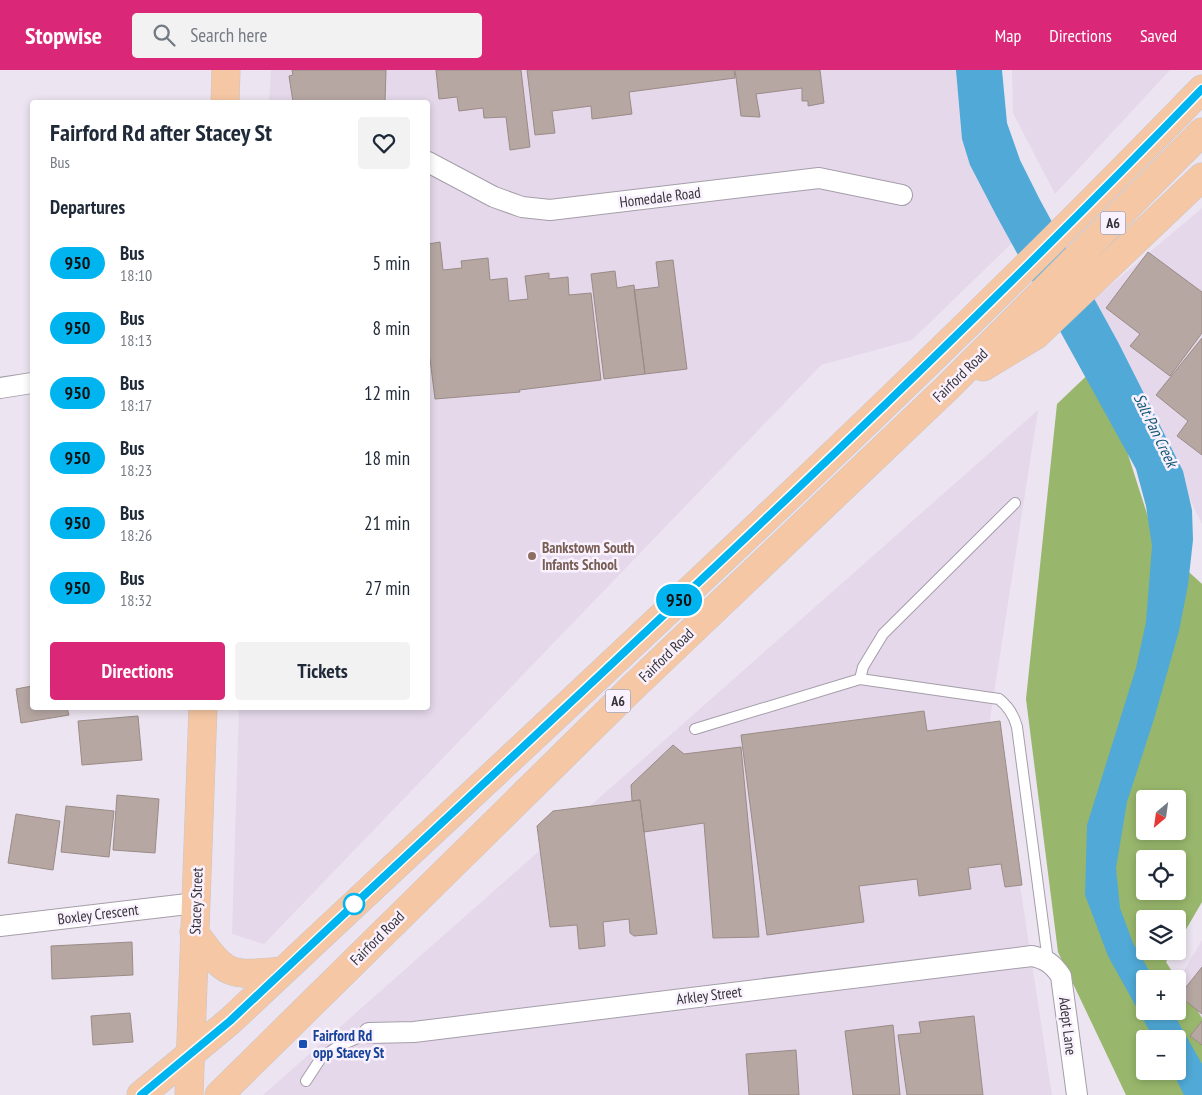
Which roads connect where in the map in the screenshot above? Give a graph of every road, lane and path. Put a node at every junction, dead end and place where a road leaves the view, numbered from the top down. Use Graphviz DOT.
graph roads {
  1 [pos="226,70"];
  2 [pos="1202,89"];
  3 [pos="225,100"];
  4 [pos="1202,132"];
  5 [pos="430,163"];
  6 [pos="1202,177"];
  7 [pos="902,195"];
  8 [pos="1029,324"];
  9 [pos="30,383"];
  10 [pos="0,388"];
  11 [pos="1015,503"];
  12 [pos="860,679"];
  13 [pos="202,710"];
  14 [pos="695,729"];
  15 [pos="196,903"];
  16 [pos="0,926"];
  17 [pos="194,932"];
  18 [pos="1048,961"];
  19 [pos="283,971"];
  20 [pos="369,1033"];
  21 [pos="191,1054"];
  22 [pos="306,1081"];
  23 [pos="141,1095"];
  24 [pos="190,1095"];
  25 [pos="218,1095"];
  26 [pos="1076,1095"];
  1 -- 3 [label="highway"];
  2 -- 19 [label="highway, Fairford Road / A6"];
  4 -- 8 [label="highway, Fairford Road / A6"];
  5 -- 7 [label="street, Homedale Road"];
  6 -- 8 [label="highway"];
  8 -- 25 [label="highway, Fairford Road / A6"];
  9 -- 10 [label="street"];
  11 -- 12 [label="lane"];
  12 -- 14 [label="lane"];
  12 -- 18 [label="lane"];
  13 -- 15 [label="highway, Stacey Street"];
  15 -- 16 [label="street, Boxley Crescent"];
  15 -- 17 [label="highway, Stacey Street"];
  17 -- 19 [label="highway"];
  17 -- 21 [label="highway, Stacey Street"];
  18 -- 20 [label="street, Arkley Street"];
  18 -- 26 [label="street, Adept Lane"];
  19 -- 21 [label="highway, Fairford Road / A6"];
  20 -- 22 [label="lane"];
  21 -- 23 [label="highway, Fairford Road / A6"];
  21 -- 24 [label="highway, Stacey Street"];
}
